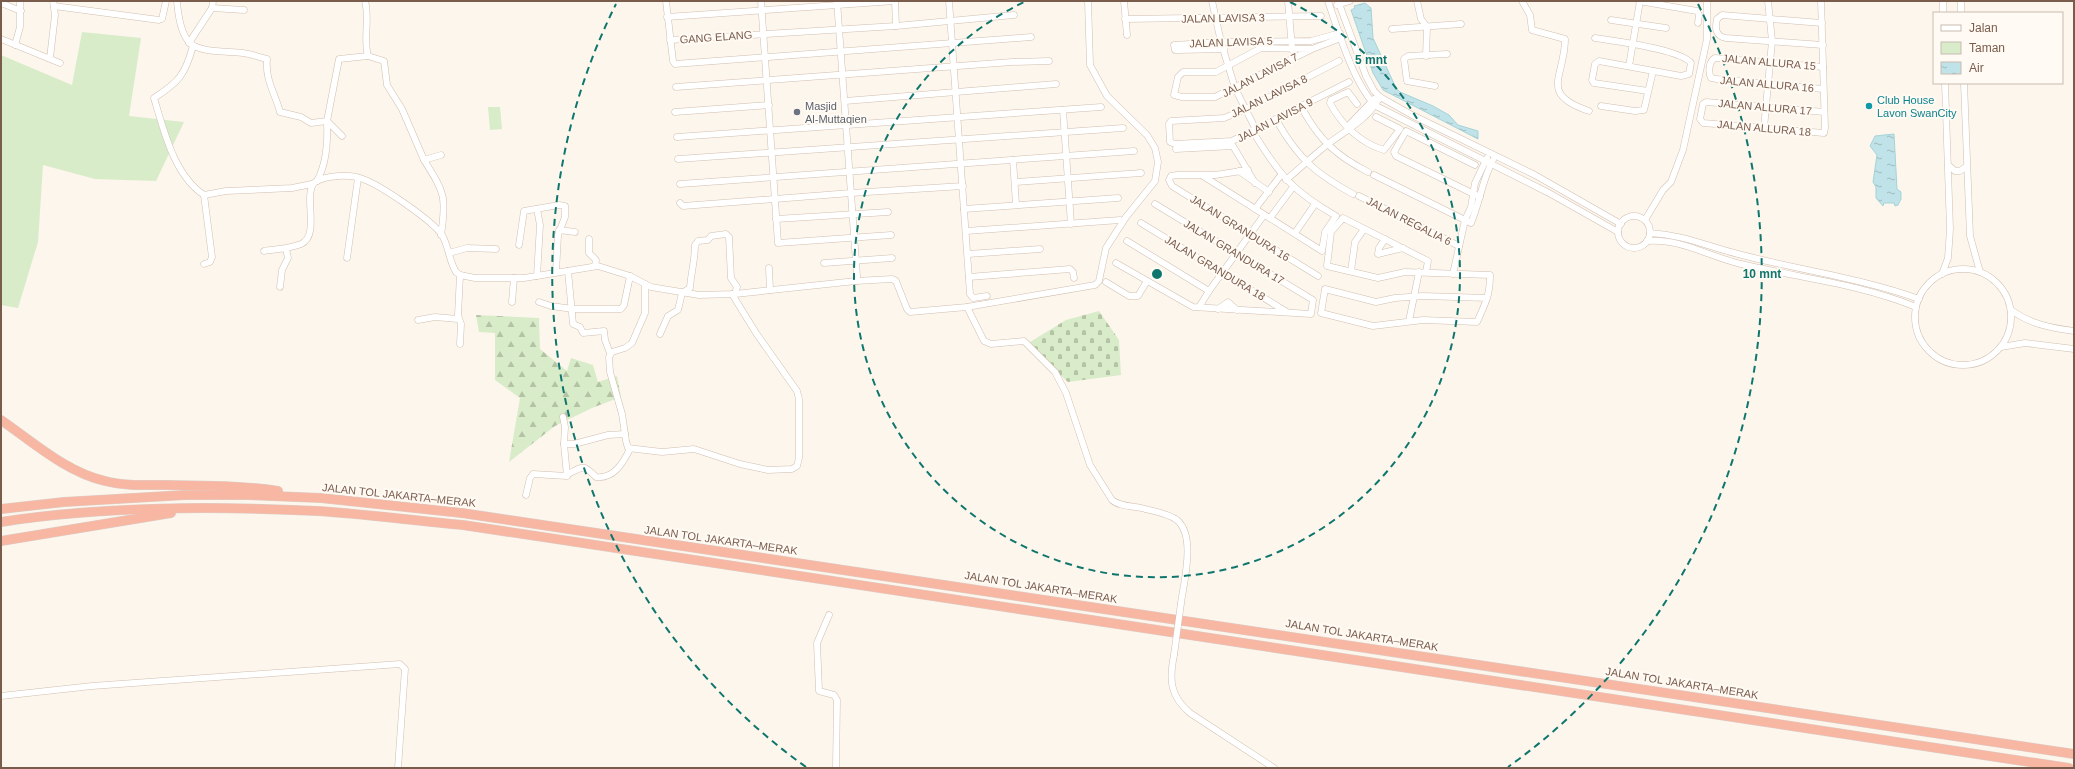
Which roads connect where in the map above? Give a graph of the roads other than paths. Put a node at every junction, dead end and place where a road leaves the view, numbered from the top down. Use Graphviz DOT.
graph roads {
  1 [pos="20,1"];
  2 [pos="166,1"];
  3 [pos="176,1"];
  4 [pos="213,1"];
  5 [pos="365,1"];
  6 [pos="666,1"];
  7 [pos="761,1"];
  8 [pos="895,1"];
  9 [pos="949,1"];
  10 [pos="1088,1"];
  11 [pos="1124,1"];
  12 [pos="1212,1"];
  13 [pos="1288,1"];
  14 [pos="1350,1"];
  15 [pos="1417,1"];
  16 [pos="1522,1"];
  17 [pos="1640,1"];
  18 [pos="1707,1"];
  19 [pos="1768,1"];
  20 [pos="1821,1"];
  21 [pos="1943,1"];
  22 [pos="1961,1"];
  23 [pos="1,2"];
  24 [pos="53,3"];
  25 [pos="838,3"];
  26 [pos="1339,3"];
  27 [pos="1329,4"];
  28 [pos="212,8"];
  29 [pos="244,10"];
  30 [pos="762,10"];
  31 [pos="20,11"];
  32 [pos="1943,12"];
  33 [pos="1961,12"];
  34 [pos="1014,15"];
  35 [pos="1288,16"];
  36 [pos="1321,16"];
  37 [pos="667,17"];
  38 [pos="1216,18"];
  39 [pos="1771,18"];
  40 [pos="1126,19"];
  41 [pos="1611,20"];
  42 [pos="951,21"];
  43 [pos="1698,23"];
  44 [pos="1822,23"];
  45 [pos="1461,24"];
  46 [pos="1636,24"];
  47 [pos="896,26"];
  48 [pos="1427,27"];
  49 [pos="1666,28"];
  50 [pos="840,29"];
  51 [pos="1392,29"];
  52 [pos="763,33"];
  53 [pos="1127,35"];
  54 [pos="1340,36"];
  55 [pos="1031,37"];
  56 [pos="1595,38"];
  57 [pos="1,39"];
  58 [pos="670,40"];
  59 [pos="1292,41"];
  60 [pos="1772,41"];
  61 [pos="1221,42"];
  62 [pos="952,43"];
  63 [pos="191,44"];
  64 [pos="1633,44"];
  65 [pos="16,45"];
  66 [pos="1823,45"];
  67 [pos="1292,48"];
  68 [pos="1224,49"];
  69 [pos="1312,49"];
  70 [pos="841,51"];
  71 [pos="1447,54"];
  72 [pos="368,56"];
  73 [pos="764,56"];
  74 [pos="1426,56"];
  75 [pos="1295,57"];
  76 [pos="50,58"];
  77 [pos="1339,61"];
  78 [pos="1049,62"];
  79 [pos="1770,62"];
  80 [pos="60,63"];
  81 [pos="1228,66"];
  82 [pos="1630,66"];
  83 [pos="954,67"];
  84 [pos="1823,67"];
  85 [pos="1653,71"];
  86 [pos="842,76"];
  87 [pos="1711,78"];
  88 [pos="768,81"];
  89 [pos="1349,82"];
  90 [pos="1056,84"];
  91 [pos="1768,84"];
  92 [pos="1945,84"];
  93 [pos="1964,84"];
  94 [pos="1435,86"];
  95 [pos="676,87"];
  96 [pos="1235,88"];
  97 [pos="1823,89"];
  98 [pos="1648,91"];
  99 [pos="956,93"];
  100 [pos="1379,96"];
  101 [pos="845,101"];
  102 [pos="1357,104"];
  103 [pos="1374,104"];
  104 [pos="769,105"];
  105 [pos="1601,106"];
  106 [pos="1766,106"];
  107 [pos="1101,107"];
  108 [pos="1246,109"];
  109 [pos="1063,110"];
  110 [pos="1303,110"];
  111 [pos="1590,111"];
  112 [pos="675,112"];
  113 [pos="1824,112"];
  114 [pos="1376,117"];
  115 [pos="958,118"];
  116 [pos="328,121"];
  117 [pos="1278,123"];
  118 [pos="1703,123"];
  119 [pos="846,126"];
  120 [pos="1123,128"];
  121 [pos="1764,128"];
  122 [pos="1348,129"];
  123 [pos="1403,130"];
  124 [pos="771,131"];
  125 [pos="1256,132"];
  126 [pos="1064,133"];
  127 [pos="342,136"];
  128 [pos="677,137"];
  129 [pos="959,141"];
  130 [pos="1172,144"];
  131 [pos="1327,145"];
  132 [pos="848,148"];
  133 [pos="1176,149"];
  134 [pos="1134,150"];
  135 [pos="1489,153"];
  136 [pos="773,154"];
  137 [pos="441,155"];
  138 [pos="1066,156"];
  139 [pos="1496,156"];
  140 [pos="678,159"];
  141 [pos="424,160"];
  142 [pos="1013,160"];
  143 [pos="1307,162"];
  144 [pos="1488,162"];
  145 [pos="961,164"];
  146 [pos="1475,165"];
  147 [pos="1948,165"];
  148 [pos="1967,166"];
  149 [pos="1248,170"];
  150 [pos="850,171"];
  151 [pos="1239,171"];
  152 [pos="1140,173"];
  153 [pos="1215,175"];
  154 [pos="1281,175"];
  155 [pos="773,176"];
  156 [pos="1203,176"];
  157 [pos="358,178"];
  158 [pos="1067,178"];
  159 [pos="1286,180"];
  160 [pos="1015,182"];
  161 [pos="1211,182"];
  162 [pos="315,183"];
  163 [pos="1255,183"];
  164 [pos="680,184"];
  165 [pos="963,186"];
  166 [pos="1293,187"];
  167 [pos="1269,192"];
  168 [pos="851,193"];
  169 [pos="1473,194"];
  170 [pos="204,195"];
  171 [pos="1480,197"];
  172 [pos="1118,198"];
  173 [pos="775,199"];
  174 [pos="1070,202"];
  175 [pos="680,203"];
  176 [pos="1016,204"];
  177 [pos="1155,204"];
  178 [pos="1315,204"];
  179 [pos="964,209"];
  180 [pos="537,210"];
  181 [pos="1256,210"];
  182 [pos="888,212"];
  183 [pos="853,215"];
  184 [pos="1264,215"];
  185 [pos="1270,218"];
  186 [pos="776,219"];
  187 [pos="1120,220"];
  188 [pos="1465,220"];
  189 [pos="1645,220"];
  190 [pos="1141,223"];
  191 [pos="1071,224"];
  192 [pos="1621,224"];
  193 [pos="1364,229"];
  194 [pos="559,230"];
  195 [pos="966,231"];
  196 [pos="575,232"];
  197 [pos="1618,232"];
  198 [pos="1295,233"];
  199 [pos="1650,233"];
  200 [pos="442,234"];
  201 [pos="891,235"];
  202 [pos="1251,235"];
  203 [pos="854,238"];
  204 [pos="589,239"];
  205 [pos="1385,239"];
  206 [pos="1647,241"];
  207 [pos="1127,242"];
  208 [pos="519,245"];
  209 [pos="1459,246"];
  210 [pos="1403,248"];
  211 [pos="286,249"];
  212 [pos="496,249"];
  213 [pos="1040,249"];
  214 [pos="264,251"];
  215 [pos="449,253"];
  216 [pos="1238,253"];
  217 [pos="968,254"];
  218 [pos="347,258"];
  219 [pos="892,258"];
  220 [pos="856,261"];
  221 [pos="824,263"];
  222 [pos="1116,263"];
  223 [pos="204,264"];
  224 [pos="595,266"];
  225 [pos="769,268"];
  226 [pos="568,271"];
  227 [pos="1351,271"];
  228 [pos="556,272"];
  229 [pos="1222,272"];
  230 [pos="1419,272"];
  231 [pos="1426,272"];
  232 [pos="1980,272"];
  233 [pos="1453,274"];
  234 [pos="1942,274"];
  235 [pos="460,275"];
  236 [pos="536,276"];
  237 [pos="630,276"];
  238 [pos="1318,276"];
  239 [pos="969,277"];
  240 [pos="514,278"];
  241 [pos="1074,278"];
  242 [pos="856,281"];
  243 [pos="1147,281"];
  244 [pos="1106,282"];
  245 [pos="645,284"];
  246 [pos="280,287"];
  247 [pos="770,290"];
  248 [pos="1208,291"];
  249 [pos="682,294"];
  250 [pos="733,294"];
  251 [pos="987,296"];
  252 [pos="1414,297"];
  253 [pos="1487,298"];
  254 [pos="1919,298"];
  255 [pos="512,302"];
  256 [pos="539,302"];
  257 [pos="967,307"];
  258 [pos="1199,307"];
  259 [pos="1916,307"];
  260 [pos="573,309"];
  261 [pos="2011,310"];
  262 [pos="1288,313"];
  263 [pos="458,319"];
  264 [pos="418,320"];
  265 [pos="1409,321"];
  266 [pos="2074,331"];
  267 [pos="660,334"];
  268 [pos="460,344"];
  269 [pos="2001,347"];
  270 [pos="2074,349"];
  271 [pos="610,353"];
  272 [pos="563,417"];
  273 [pos="1,420"];
  274 [pos="625,434"];
  275 [pos="564,444"];
  276 [pos="630,449"];
  277 [pos="568,474"];
  278 [pos="526,495"];
  279 [pos="321,498"];
  280 [pos="208,508"];
  281 [pos="1,509"];
  282 [pos="1,522"];
  283 [pos="1,541"];
  284 [pos="829,615"];
  285 [pos="1,696"];
  286 [pos="2074,754"];
  287 [pos="398,768"];
  288 [pos="836,768"];
  289 [pos="1274,768"];
  290 [pos="2069,768"];
  1 -- 31 [label="street"];
  2 -- 24 [label="street"];
  3 -- 63 [label="street"];
  4 -- 28 [label="street"];
  5 -- 72 [label="street"];
  6 -- 37 [label="street"];
  7 -- 30 [label="street"];
  8 -- 25 [label="street"];
  8 -- 47 [label="street"];
  9 -- 42 [label="street"];
  10 -- 257 [label="street"];
  11 -- 40 [label="street"];
  12 -- 38 [label="street"];
  13 -- 35 [label="street"];
  14 -- 26 [label="street"];
  15 -- 48 [label="street"];
  16 -- 111 [label="street"];
  17 -- 43 [label="street"];
  17 -- 46 [label="street"];
  18 -- 189 [label="street"];
  19 -- 39 [label="street"];
  20 -- 44 [label="street"];
  21 -- 32 [label="street"];
  22 -- 33 [label="street"];
  23 -- 31 [label="street"];
  24 -- 76 [label="street"];
  25 -- 30 [label="street"];
  25 -- 50 [label="street"];
  26 -- 27 [label="street"];
  26 -- 100 [label="street"];
  27 -- 54 [label="street"];
  28 -- 29 [label="street"];
  28 -- 63 [label="street"];
  30 -- 37 [label="street"];
  30 -- 52 [label="street"];
  31 -- 65 [label="street"];
  34 -- 42 [label="street, GANG ELANG"];
  35 -- 36 [label="street, JALAN LAVISA 3"];
  35 -- 38 [label="street, JALAN LAVISA 3"];
  35 -- 59 [label="street"];
  37 -- 58 [label="street"];
  38 -- 40 [label="street, JALAN LAVISA 3"];
  38 -- 61 [label="street"];
  39 -- 44 [label="street"];
  39 -- 60 [label="street"];
  39 -- 60 [label="street"];
  40 -- 53 [label="street"];
  41 -- 46 [label="street"];
  42 -- 47 [label="street, GANG ELANG"];
  42 -- 62 [label="street"];
  44 -- 66 [label="street"];
  45 -- 48 [label="street"];
  46 -- 49 [label="street"];
  46 -- 64 [label="street"];
  47 -- 50 [label="street, GANG ELANG"];
  48 -- 51 [label="street"];
  48 -- 74 [label="street"];
  50 -- 52 [label="street, GANG ELANG"];
  50 -- 70 [label="street"];
  52 -- 58 [label="street, GANG ELANG"];
  52 -- 73 [label="street"];
  54 -- 59 [label="street, JALAN LAVISA 5"];
  54 -- 69 [label="street, JALAN LAVISA 7"];
  54 -- 103 [label="street"];
  55 -- 62 [label="street"];
  56 -- 64 [label="street"];
  57 -- 65 [label="street"];
  58 -- 73 [label="street"];
  59 -- 61 [label="street, JALAN LAVISA 5"];
  59 -- 67 [label="street"];
  60 -- 66 [label="street"];
  60 -- 79 [label="street"];
  61 -- 68 [label="street"];
  61 -- 68 [label="street, JALAN LAVISA 5"];
  62 -- 70 [label="street"];
  62 -- 83 [label="street"];
  63 -- 116 [label="street"];
  63 -- 170 [label="street"];
  64 -- 82 [label="street"];
  64 -- 85 [label="street"];
  65 -- 76 [label="street"];
  66 -- 84 [label="street"];
  67 -- 69 [label="street"];
  67 -- 75 [label="street"];
  67 -- 81 [label="street"];
  68 -- 81 [label="street"];
  69 -- 75 [label="street, JALAN LAVISA 7"];
  70 -- 73 [label="street"];
  70 -- 86 [label="street"];
  71 -- 74 [label="street"];
  72 -- 116 [label="street"];
  72 -- 141 [label="street"];
  73 -- 88 [label="street"];
  74 -- 94 [label="street"];
  75 -- 96 [label="street, JALAN LAVISA 7"];
  76 -- 80 [label="street"];
  77 -- 108 [label="street, JALAN LAVISA 8"];
  78 -- 83 [label="street"];
  79 -- 84 [label="street, JALAN ALLURA 15"];
  79 -- 87 [label="street, JALAN ALLURA 15"];
  79 -- 91 [label="street"];
  81 -- 96 [label="street"];
  81 -- 96 [label="street, JALAN LAVISA 7"];
  82 -- 85 [label="street"];
  82 -- 98 [label="street"];
  83 -- 86 [label="street"];
  83 -- 99 [label="street"];
  84 -- 97 [label="street"];
  85 -- 98 [label="street"];
  86 -- 88 [label="street"];
  86 -- 101 [label="street"];
  87 -- 91 [label="street, JALAN ALLURA 16"];
  88 -- 95 [label="street"];
  88 -- 104 [label="street"];
  89 -- 125 [label="street, JALAN LAVISA 9"];
  90 -- 99 [label="street"];
  91 -- 97 [label="street, JALAN ALLURA 16"];
  91 -- 106 [label="street"];
  92 -- 147 [label="street"];
  93 -- 148 [label="street"];
  96 -- 108 [label="street"];
  97 -- 113 [label="street"];
  98 -- 105 [label="street"];
  99 -- 101 [label="street"];
  99 -- 115 [label="street"];
  100 -- 103 [label="street"];
  100 -- 135 [label="street"];
  101 -- 119 [label="street"];
  102 -- 122 [label="street"];
  103 -- 122 [label="street"];
  103 -- 144 [label="street"];
  104 -- 112 [label="street"];
  104 -- 124 [label="street"];
  106 -- 113 [label="street, JALAN ALLURA 17"];
  106 -- 118 [label="street, JALAN ALLURA 17"];
  106 -- 121 [label="street"];
  107 -- 109 [label="street"];
  108 -- 125 [label="street"];
  108 -- 130 [label="street, JALAN LAVISA 8"];
  109 -- 115 [label="street"];
  109 -- 126 [label="street"];
  110 -- 131 [label="street"];
  113 -- 121 [label="street, JALAN ALLURA 18"];
  114 -- 123 [label="street"];
  115 -- 119 [label="street"];
  115 -- 129 [label="street"];
  116 -- 127 [label="street"];
  116 -- 162 [label="street"];
  117 -- 143 [label="street, JALAN REGALIA 6"];
  118 -- 121 [label="street, JALAN ALLURA 18"];
  119 -- 124 [label="street"];
  119 -- 132 [label="street"];
  120 -- 126 [label="street"];
  122 -- 123 [label="street"];
  122 -- 131 [label="street"];
  123 -- 146 [label="street"];
  123 -- 169 [label="street"];
  124 -- 128 [label="street"];
  124 -- 136 [label="street"];
  125 -- 130 [label="street, JALAN LAVISA 9"];
  125 -- 154 [label="street"];
  126 -- 129 [label="street"];
  126 -- 138 [label="street"];
  129 -- 132 [label="street"];
  129 -- 145 [label="street"];
  131 -- 143 [label="street"];
  131 -- 188 [label="street"];
  132 -- 136 [label="street"];
  132 -- 150 [label="street"];
  133 -- 149 [label="street"];
  134 -- 138 [label="street"];
  135 -- 139 [label="street"];
  135 -- 144 [label="street"];
  136 -- 140 [label="street"];
  136 -- 155 [label="street"];
  137 -- 141 [label="street"];
  138 -- 142 [label="street"];
  138 -- 158 [label="street"];
  139 -- 144 [label="street"];
  139 -- 192 [label="street"];
  141 -- 200 [label="street"];
  142 -- 145 [label="street"];
  142 -- 160 [label="street"];
  143 -- 159 [label="street"];
  143 -- 209 [label="street, JALAN REGALIA 6"];
  144 -- 169 [label="street"];
  144 -- 171 [label="street"];
  144 -- 197 [label="street"];
  145 -- 150 [label="street"];
  145 -- 165 [label="street"];
  147 -- 148 [label="street"];
  147 -- 234 [label="street"];
  148 -- 232 [label="street"];
  149 -- 151 [label="street"];
  149 -- 163 [label="street"];
  150 -- 155 [label="street"];
  150 -- 168 [label="street"];
  151 -- 153 [label="street"];
  151 -- 163 [label="street"];
  152 -- 158 [label="street"];
  153 -- 156 [label="street"];
  153 -- 161 [label="street"];
  154 -- 159 [label="street"];
  154 -- 167 [label="street"];
  155 -- 164 [label="street"];
  155 -- 173 [label="street"];
  156 -- 161 [label="street"];
  156 -- 202 [label="street, JALAN GRANDURA 16"];
  157 -- 162 [label="street"];
  157 -- 200 [label="street"];
  157 -- 218 [label="street"];
  158 -- 160 [label="street"];
  158 -- 174 [label="street"];
  159 -- 166 [label="street"];
  160 -- 176 [label="street"];
  161 -- 181 [label="street"];
  162 -- 170 [label="street"];
  162 -- 211 [label="street"];
  163 -- 167 [label="street"];
  165 -- 168 [label="street"];
  165 -- 179 [label="street"];
  166 -- 178 [label="street"];
  166 -- 185 [label="street"];
  167 -- 181 [label="street"];
  168 -- 173 [label="street"];
  168 -- 183 [label="street"];
  169 -- 171 [label="street"];
  169 -- 188 [label="street"];
  170 -- 223 [label="street"];
  171 -- 188 [label="street"];
  172 -- 174 [label="street"];
  173 -- 175 [label="street"];
  173 -- 186 [label="street"];
  174 -- 176 [label="street"];
  174 -- 191 [label="street"];
  176 -- 179 [label="street"];
  177 -- 216 [label="street, JALAN GRANDURA 17"];
  178 -- 198 [label="street"];
  178 -- 198 [label="street"];
  179 -- 195 [label="street"];
  180 -- 194 [label="street"];
  180 -- 208 [label="street"];
  180 -- 236 [label="street"];
  181 -- 184 [label="street"];
  182 -- 183 [label="street"];
  183 -- 186 [label="street"];
  183 -- 203 [label="street"];
  184 -- 185 [label="street"];
  184 -- 202 [label="street"];
  185 -- 198 [label="street"];
  186 -- 203 [label="street"];
  187 -- 191 [label="street"];
  188 -- 209 [label="street"];
  189 -- 192 [label="street"];
  189 -- 199 [label="street"];
  190 -- 229 [label="street, JALAN GRANDURA 18"];
  191 -- 195 [label="street"];
  192 -- 197 [label="street"];
  193 -- 205 [label="street"];
  193 -- 227 [label="street"];
  193 -- 227 [label="street"];
  194 -- 196 [label="street"];
  194 -- 228 [label="street"];
  195 -- 217 [label="street"];
  197 -- 206 [label="street"];
  199 -- 206 [label="street"];
  199 -- 254 [label="street"];
  200 -- 215 [label="street"];
  201 -- 203 [label="street"];
  202 -- 216 [label="street"];
  202 -- 238 [label="street, JALAN GRANDURA 16"];
  203 -- 220 [label="street"];
  204 -- 224 [label="street"];
  205 -- 210 [label="street"];
  205 -- 210 [label="street"];
  206 -- 259 [label="street"];
  207 -- 248 [label="street"];
  209 -- 233 [label="street"];
  210 -- 231 [label="street"];
  211 -- 214 [label="street"];
  211 -- 246 [label="street"];
  212 -- 215 [label="street"];
  213 -- 217 [label="street"];
  215 -- 235 [label="street"];
  216 -- 229 [label="street"];
  216 -- 262 [label="street, JALAN GRANDURA 17"];
  217 -- 239 [label="street"];
  219 -- 220 [label="street"];
  220 -- 221 [label="street"];
  220 -- 242 [label="street"];
  222 -- 243 [label="street"];
  224 -- 226 [label="street"];
  224 -- 237 [label="street"];
  225 -- 247 [label="street"];
  226 -- 228 [label="street"];
  226 -- 260 [label="street"];
  227 -- 230 [label="street"];
  228 -- 236 [label="street"];
  229 -- 248 [label="street"];
  229 -- 262 [label="street, JALAN GRANDURA 18"];
  230 -- 231 [label="street"];
  230 -- 252 [label="street"];
  231 -- 233 [label="street"];
  232 -- 234 [label="street"];
  232 -- 261 [label="street"];
  233 -- 253 [label="street"];
  234 -- 254 [label="street"];
  235 -- 240 [label="street"];
  235 -- 263 [label="street"];
  236 -- 240 [label="street"];
  237 -- 245 [label="street"];
  237 -- 260 [label="street"];
  239 -- 241 [label="street"];
  239 -- 251 [label="street"];
  240 -- 255 [label="street"];
  242 -- 247 [label="street"];
  242 -- 257 [label="street"];
  243 -- 244 [label="street"];
  243 -- 258 [label="street"];
  245 -- 249 [label="street"];
  245 -- 271 [label="street"];
  247 -- 250 [label="street"];
  248 -- 258 [label="street"];
  249 -- 250 [label="street"];
  249 -- 250 [label="street"];
  249 -- 267 [label="street"];
  250 -- 276 [label="street"];
  252 -- 253 [label="street"];
  252 -- 265 [label="street"];
  252 -- 265 [label="street"];
  253 -- 265 [label="street"];
  254 -- 259 [label="street"];
  256 -- 260 [label="street"];
  257 -- 289 [label="street, bridge"];
  258 -- 262 [label="street"];
  259 -- 269 [label="street"];
  260 -- 271 [label="street"];
  261 -- 266 [label="street"];
  261 -- 269 [label="street"];
  263 -- 264 [label="street"];
  263 -- 268 [label="street"];
  269 -- 270 [label="street"];
  271 -- 274 [label="street"];
  272 -- 275 [label="street"];
  273 -- 279 [label="highway"];
  274 -- 275 [label="street"];
  274 -- 276 [label="street"];
  275 -- 277 [label="street"];
  276 -- 277 [label="street"];
  277 -- 278 [label="street"];
  279 -- 281 [label="highway, JALAN TOL JAKARTA–MERAK"];
  279 -- 286 [label="highway, JALAN TOL JAKARTA–MERAK"];
  280 -- 282 [label="highway"];
  280 -- 283 [label="highway"];
  280 -- 290 [label="highway"];
  284 -- 288 [label="street"];
  285 -- 287 [label="street"];
}
